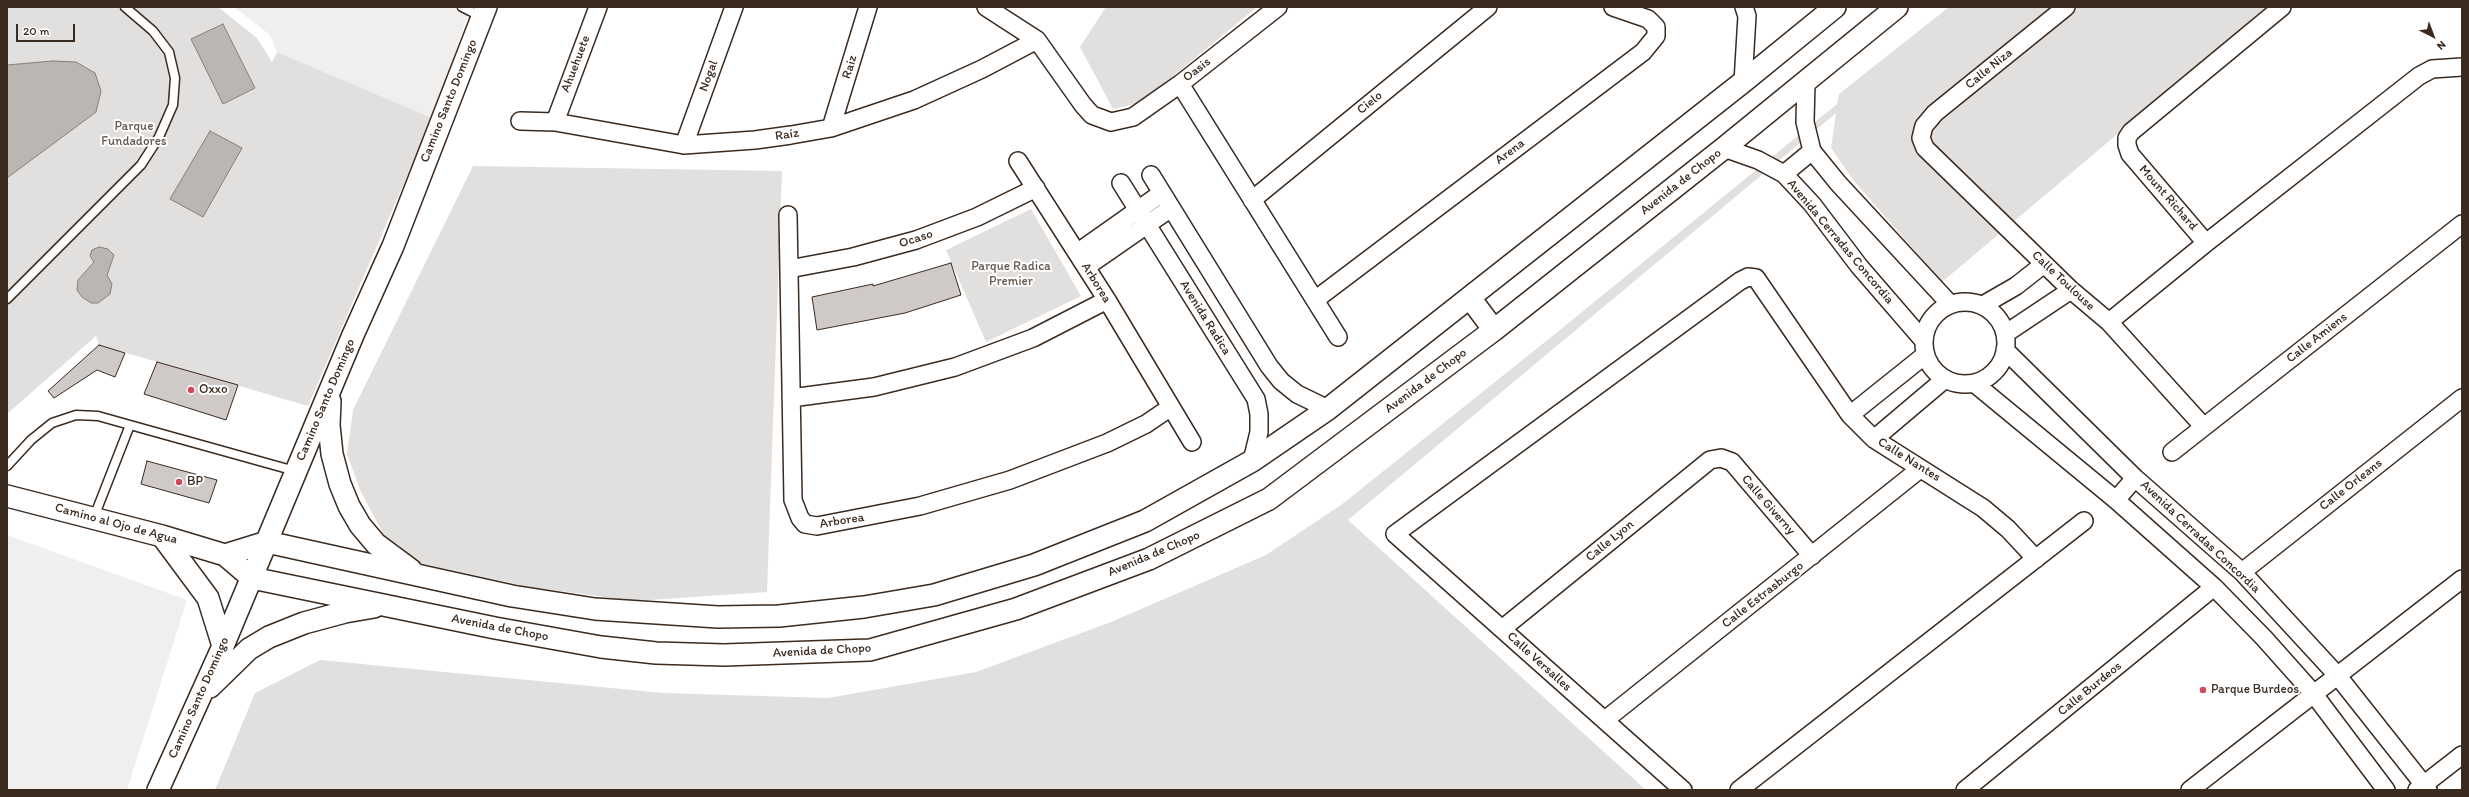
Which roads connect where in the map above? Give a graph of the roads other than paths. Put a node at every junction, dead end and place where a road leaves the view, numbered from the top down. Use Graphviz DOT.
graph roads {
  1 [pos="125,7"];
  2 [pos="462,7"];
  3 [pos="598,7"];
  4 [pos="734,7"];
  5 [pos="868,7"];
  6 [pos="986,7"];
  7 [pos="1278,7"];
  8 [pos="1488,7"];
  9 [pos="1613,7"];
  10 [pos="1744,7"];
  11 [pos="1835,7"];
  12 [pos="1897,7"];
  13 [pos="2066,7"];
  14 [pos="2282,7"];
  15 [pos="484,12"];
  16 [pos="1037,40"];
  17 [pos="2462,67"];
  18 [pos="1743,82"];
  19 [pos="1806,82"];
  20 [pos="1180,84"];
  21 [pos="520,121"];
  22 [pos="555,122"];
  23 [pos="831,128"];
  24 [pos="1921,138"];
  25 [pos="684,145"];
  26 [pos="1724,148"];
  27 [pos="1812,151"];
  28 [pos="1018,161"];
  29 [pos="1784,174"];
  30 [pos="1151,175"];
  31 [pos="1121,183"];
  32 [pos="1036,188"];
  33 [pos="1162,193"];
  34 [pos="1252,200"];
  35 [pos="1171,208"];
  36 [pos="1138,210"];
  37 [pos="788,215"];
  38 [pos="1147,224"];
  39 [pos="2462,224"];
  40 [pos="2206,242"];
  41 [pos="1077,253"];
  42 [pos="2044,264"];
  43 [pos="789,268"];
  44 [pos="1086,268"];
  45 [pos="2071,290"];
  46 [pos="1470,298"];
  47 [pos="7,299"];
  48 [pos="1107,300"];
  49 [pos="1315,300"];
  50 [pos="1950,304"];
  51 [pos="1983,306"];
  52 [pos="2109,322"];
  53 [pos="1494,330"];
  54 [pos="1338,337"];
  55 [pos="2005,342"];
  56 [pos="1924,348"];
  57 [pos="1944,379"];
  58 [pos="1974,382"];
  59 [pos="333,383"];
  60 [pos="791,398"];
  61 [pos="2462,398"];
  62 [pos="1171,408"];
  63 [pos="1328,409"];
  64 [pos="1850,415"];
  65 [pos="130,425"];
  66 [pos="2203,426"];
  67 [pos="1874,438"];
  68 [pos="1192,442"];
  69 [pos="2172,452"];
  70 [pos="1721,458"];
  71 [pos="1252,461"];
  72 [pos="7,466"];
  73 [pos="1920,469"];
  74 [pos="296,472"];
  75 [pos="2135,478"];
  76 [pos="7,496"];
  77 [pos="2116,500"];
  78 [pos="93,518"];
  79 [pos="2084,521"];
  80 [pos="1395,534"];
  81 [pos="162,536"];
  82 [pos="267,542"];
  83 [pos="225,555"];
  84 [pos="1812,556"];
  85 [pos="2036,559"];
  86 [pos="2242,572"];
  87 [pos="420,576"];
  88 [pos="252,578"];
  89 [pos="2462,579"];
  90 [pos="2214,587"];
  91 [pos="388,605"];
  92 [pos="1502,628"];
  93 [pos="223,646"];
  94 [pos="2337,675"];
  95 [pos="2313,693"];
  96 [pos="196,702"];
  97 [pos="1605,720"];
  98 [pos="2462,755"];
  99 [pos="2422,788"];
  100 [pos="158,790"];
  101 [pos="1683,790"];
  102 [pos="1739,790"];
  103 [pos="1965,790"];
  104 [pos="2190,790"];
  105 [pos="2386,790"];
  1 -- 47 [label="lane"];
  2 -- 15 [label="lane"];
  3 -- 22 [label="street, Ahuehuete"];
  4 -- 25 [label="street, Nogal"];
  5 -- 23 [label="street, Raiz"];
  6 -- 16 [label="street"];
  7 -- 20 [label="street, Oasis"];
  8 -- 34 [label="street, Cielo"];
  9 -- 49 [label="street, Arena"];
  10 -- 18 [label="street"];
  11 -- 18 [label="street"];
  12 -- 19 [label="street, Avenida de Chopo"];
  13 -- 24 [label="street, Calle Niza"];
  14 -- 40 [label="street, Mount Richard"];
  15 -- 59 [label="street, Camino Santo Domingo"];
  16 -- 20 [label="street, Oasis"];
  16 -- 23 [label="street, Raíz"];
  17 -- 40 [label="street"];
  18 -- 46 [label="street"];
  19 -- 26 [label="street, Avenida de Chopo"];
  19 -- 27 [label="street"];
  20 -- 34 [label="street"];
  21 -- 22 [label="street, Raíz"];
  22 -- 25 [label="street, Raíz"];
  23 -- 25 [label="street, Raíz"];
  24 -- 42 [label="street, Calle Toulouse"];
  26 -- 29 [label="street, Avenida Cerradas Concordia"];
  26 -- 53 [label="street, Avenida de Chopo"];
  27 -- 29 [label="street"];
  27 -- 50 [label="street"];
  28 -- 32 [label="street, Arborea"];
  29 -- 56 [label="street, Avenida Cerradas Concordia"];
  30 -- 33 [label="street"];
  31 -- 36 [label="street, Avenida Radica"];
  32 -- 41 [label="street, Arborea"];
  32 -- 43 [label="street, Ocaso"];
  33 -- 35 [label="street"];
  33 -- 36 [label="street"];
  34 -- 49 [label="street"];
  35 -- 38 [label="street"];
  35 -- 63 [label="street"];
  36 -- 38 [label="street, Avenida Radica"];
  36 -- 41 [label="street"];
  37 -- 43 [label="street, Arborea"];
  38 -- 44 [label="street"];
  38 -- 71 [label="street, Avenida Radica"];
  39 -- 66 [label="street, Calle Amiens"];
  40 -- 52 [label="street"];
  41 -- 44 [label="street, Arborea"];
  42 -- 45 [label="street, Calle Toulouse"];
  42 -- 51 [label="street"];
  43 -- 60 [label="street, Arborea"];
  44 -- 48 [label="street, Arborea"];
  45 -- 52 [label="street, Calle Toulouse"];
  45 -- 55 [label="street"];
  46 -- 53 [label="street"];
  46 -- 63 [label="street"];
  48 -- 60 [label="street"];
  48 -- 62 [label="street, Arborea"];
  49 -- 54 [label="street"];
  50 -- 51 [label="street"];
  50 -- 56 [label="street"];
  51 -- 55 [label="street"];
  52 -- 66 [label="street, Calle Toulouse"];
  53 -- 91 [label="street, Avenida de Chopo"];
  55 -- 58 [label="street"];
  55 -- 75 [label="street, Avenida Cerradas Concordia"];
  56 -- 57 [label="street"];
  56 -- 64 [label="street"];
  57 -- 58 [label="street"];
  57 -- 67 [label="street"];
  58 -- 77 [label="street, Avenida Cerradas Concordia"];
  59 -- 74 [label="street, Camino Santo Domingo"];
  59 -- 87 [label="street"];
  60 -- 62 [label="street, Arborea"];
  61 -- 86 [label="street, Calle Orleans"];
  62 -- 68 [label="street, Arborea"];
  63 -- 71 [label="street"];
  64 -- 67 [label="street, Calle Nantes"];
  64 -- 80 [label="street, Calle Nantes"];
  65 -- 72 [label="lane"];
  65 -- 74 [label="lane"];
  65 -- 78 [label="lane"];
  66 -- 69 [label="street, Calle Amiens"];
  67 -- 73 [label="street, Calle Nantes"];
  70 -- 84 [label="street, Calle Giverny"];
  70 -- 92 [label="street, Calle Lyon"];
  71 -- 87 [label="street"];
  73 -- 84 [label="street, Calle Estrasburgo"];
  73 -- 85 [label="street, Calle Nantes"];
  74 -- 82 [label="street, Camino Santo Domingo"];
  75 -- 77 [label="street"];
  75 -- 86 [label="street, Avenida Cerradas Concordia"];
  76 -- 78 [label="street, Camino al Ojo de Agua"];
  77 -- 90 [label="street, Avenida Cerradas Concordia"];
  78 -- 81 [label="street, Camino al Ojo de Agua"];
  79 -- 85 [label="street"];
  80 -- 92 [label="street, Calle Versalles"];
  81 -- 83 [label="street, Camino al Ojo de Agua"];
  81 -- 93 [label="street"];
  82 -- 83 [label="street"];
  82 -- 87 [label="street"];
  82 -- 88 [label="street, Camino Santo Domingo"];
  83 -- 88 [label="street, Camino al Ojo de Agua"];
  84 -- 97 [label="street, Calle Estrasburgo"];
  85 -- 102 [label="street"];
  86 -- 94 [label="street, Avenida Cerradas Concordia"];
  88 -- 91 [label="street, Avenida de Chopo"];
  88 -- 93 [label="street, Camino Santo Domingo"];
  89 -- 94 [label="street"];
  90 -- 95 [label="street, Avenida Cerradas Concordia"];
  90 -- 103 [label="street, Calle Burdeos"];
  91 -- 96 [label="street"];
  92 -- 97 [label="street, Calle Versalles"];
  93 -- 96 [label="street, Camino Santo Domingo"];
  94 -- 95 [label="street"];
  94 -- 99 [label="street, Avenida Cerradas Concordia"];
  95 -- 104 [label="street"];
  95 -- 105 [label="street, Avenida Cerradas Concordia"];
  96 -- 100 [label="street, Camino Santo Domingo"];
  97 -- 101 [label="street, Calle Versalles"];
  98 -- 99 [label="street"];
}
